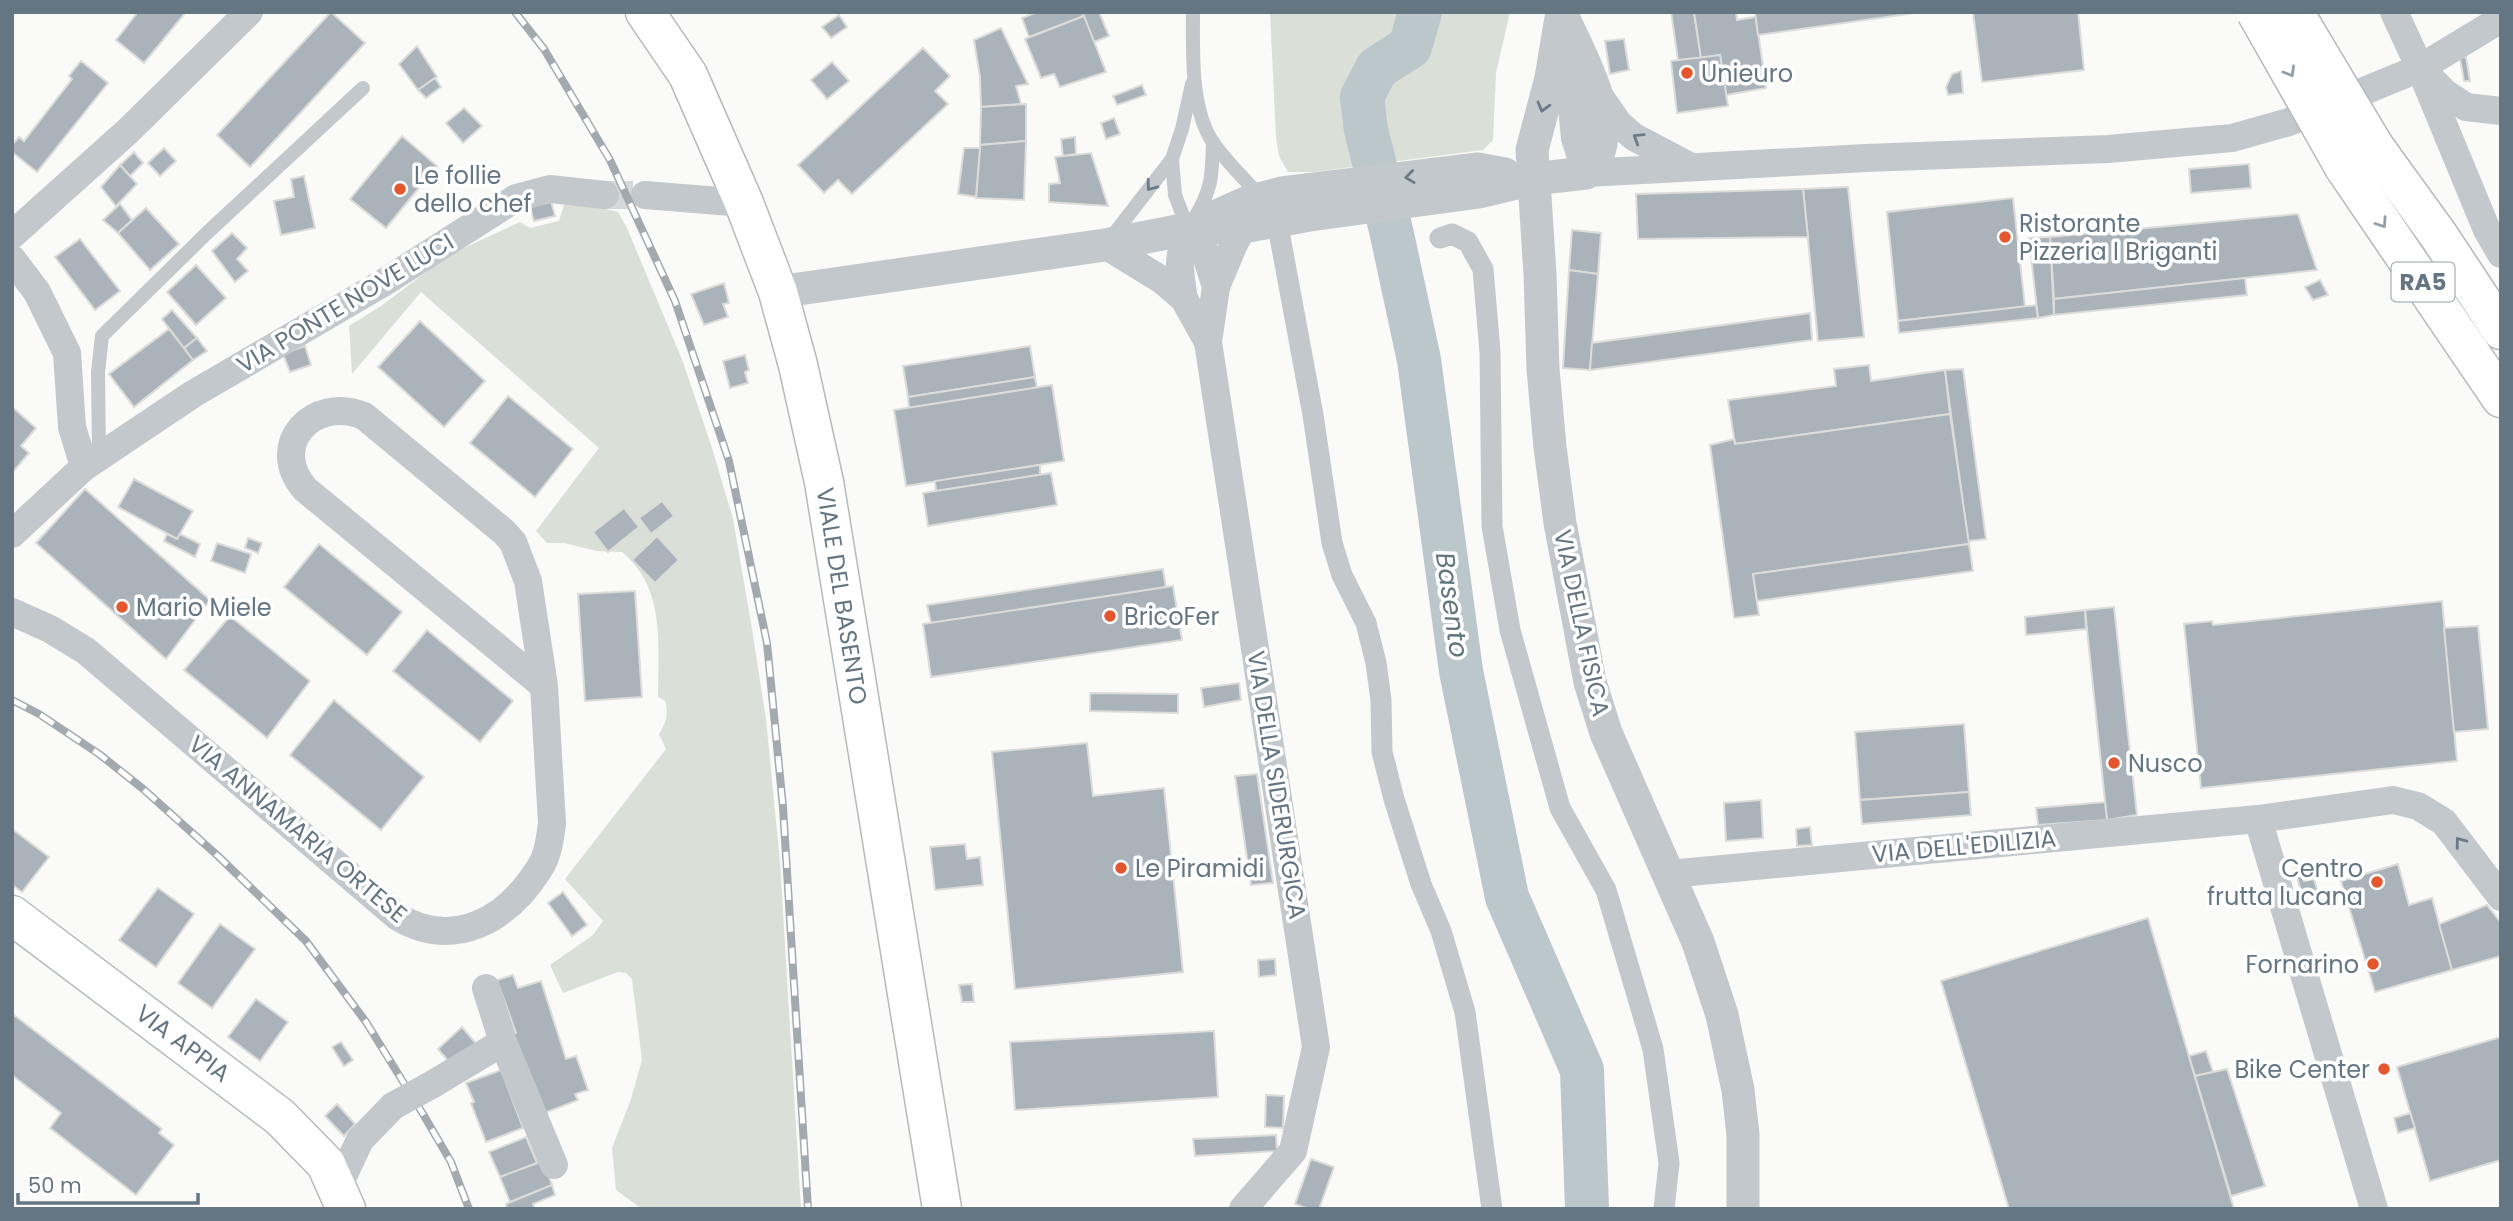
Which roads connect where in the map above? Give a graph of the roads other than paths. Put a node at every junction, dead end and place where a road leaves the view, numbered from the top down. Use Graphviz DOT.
graph roads {
  1 [pos="249,12"];
  2 [pos="645,12"];
  3 [pos="1193,12"];
  4 [pos="2256,12"];
  5 [pos="2294,12"];
  6 [pos="2394,12"];
  7 [pos="1562,14"];
  8 [pos="2501,19"];
  9 [pos="2420,68"];
  10 [pos="1194,79"];
  11 [pos="363,88"];
  12 [pos="1598,94"];
  13 [pos="2501,111"];
  14 [pos="1213,142"];
  15 [pos="2359,157"];
  16 [pos="1172,159"];
  17 [pos="1691,167"];
  18 [pos="1586,173"];
  19 [pos="1533,179"];
  20 [pos="605,195"];
  21 [pos="645,195"];
  22 [pos="744,203"];
  23 [pos="1269,209"];
  24 [pos="1243,227"];
  25 [pos="1188,229"];
  26 [pos="12,235"];
  27 [pos="1440,239"];
  28 [pos="1105,245"];
  29 [pos="2501,254"];
  30 [pos="12,259"];
  31 [pos="1216,287"];
  32 [pos="778,292"];
  33 [pos="1184,299"];
  34 [pos="2501,330"];
  35 [pos="1208,342"];
  36 [pos="2501,398"];
  37 [pos="91,462"];
  38 [pos="12,534"];
  39 [pos="12,612"];
  40 [pos="544,686"];
  41 [pos="2258,819"];
  42 [pos="1670,874"];
  43 [pos="2501,897"];
  44 [pos="12,915"];
  45 [pos="486,988"];
  46 [pos="503,1042"];
  47 [pos="554,1165"];
  48 [pos="342,1198"];
  49 [pos="942,1209"];
  50 [pos="1243,1209"];
  51 [pos="1492,1209"];
  52 [pos="1664,1209"];
  53 [pos="1744,1209"];
  54 [pos="2374,1209"];
  1 -- 26 [label="street"];
  2 -- 22 [label="main road, VIALE DEL BASENTO"];
  3 -- 10 [label="lane, VIA DELLA SIDERURGICA"];
  4 -- 15 [label="main road, RA5, one-way, bridge"];
  5 -- 15 [label="main road, RA5, bridge"];
  6 -- 9 [label="street"];
  7 -- 12 [label="street"];
  7 -- 18 [label="street"];
  7 -- 19 [label="street, VIA DELLA FISICA, one-way"];
  8 -- 9 [label="street"];
  9 -- 13 [label="street"];
  9 -- 17 [label="street"];
  9 -- 29 [label="street"];
  10 -- 14 [label="lane, VIA DELLA SIDERURGICA"];
  10 -- 16 [label="lane, VIA DELLA SIDERURGICA"];
  11 -- 37 [label="lane"];
  17 -- 12 [label="street, one-way"];
  12 -- 18 [label="street"];
  14 -- 23 [label="lane, VIA DELLA SIDERURGICA"];
  14 -- 25 [label="lane, VIA DELLA SIDERURGICA"];
  15 -- 34 [label="main road, RA5"];
  15 -- 36 [label="main road, RA5, one-way"];
  16 -- 25 [label="lane, VIA DELLA SIDERURGICA"];
  16 -- 28 [label="lane, VIA DELLA SIDERURGICA, one-way"];
  17 -- 18 [label="street"];
  18 -- 19 [label="street"];
  19 -- 23 [label="street"];
  19 -- 42 [label="street, VIA DELLA FISICA"];
  20 -- 37 [label="street, VIA PONTE NOVE LUCI"];
  21 -- 22 [label="street"];
  22 -- 32 [label="main road, VIALE DEL BASENTO"];
  23 -- 24 [label="street"];
  23 -- 25 [label="street"];
  23 -- 51 [label="street"];
  24 -- 25 [label="street"];
  24 -- 31 [label="street, VIA DELLA SIDERURGICA"];
  25 -- 28 [label="street"];
  25 -- 31 [label="street, VIA DELLA SIDERURGICA"];
  25 -- 33 [label="street, VIA DELLA SIDERURGICA"];
  27 -- 52 [label="street"];
  28 -- 32 [label="street"];
  28 -- 33 [label="street, VIA DELLA SIDERURGICA"];
  30 -- 37 [label="street"];
  31 -- 35 [label="street, VIA DELLA SIDERURGICA"];
  32 -- 49 [label="main road, VIALE DEL BASENTO"];
  33 -- 35 [label="street, VIA DELLA SIDERURGICA"];
  35 -- 50 [label="street, VIA DELLA SIDERURGICA"];
  37 -- 38 [label="street, VIA PONTE NOVE LUCI"];
  39 -- 40 [label="street, VIA ANNAMARIA ORTESE"];
  40 -- 40 [label="street, VIA ANNAMARIA ORTESE"];
  41 -- 42 [label="street, VIA DELL'EDILIZIA"];
  43 -- 41 [label="street, VIA DELL'EDILIZIA, one-way"];
  41 -- 54 [label="street"];
  42 -- 53 [label="street, VIA DELLA FISICA"];
  44 -- 48 [label="main road, VIA APPIA"];
  45 -- 46 [label="street"];
  46 -- 47 [label="street"];
  46 -- 48 [label="street, VIA APPIA, bridge"];
}
